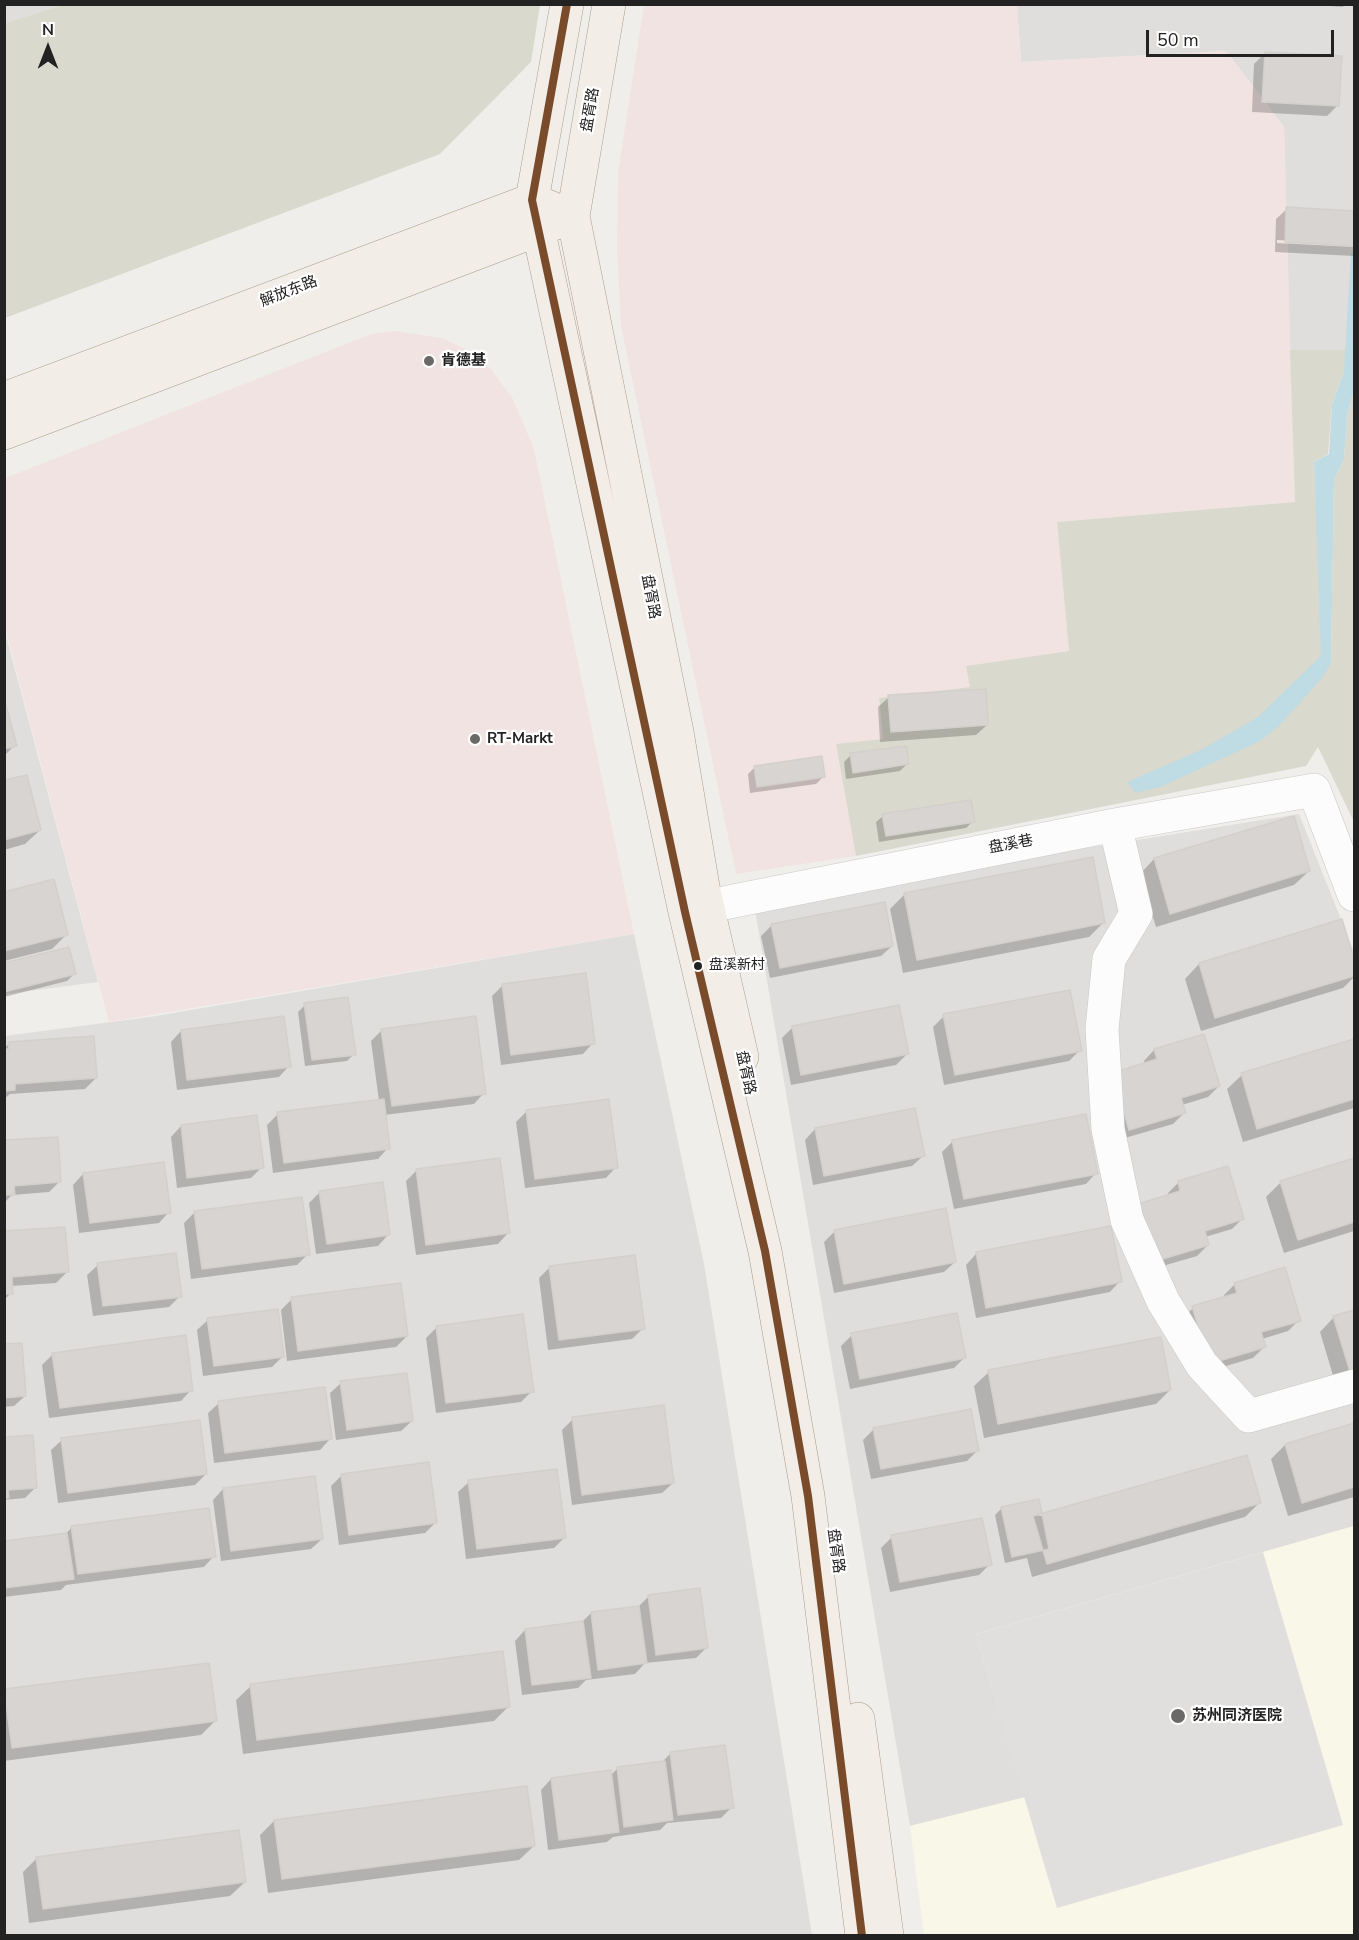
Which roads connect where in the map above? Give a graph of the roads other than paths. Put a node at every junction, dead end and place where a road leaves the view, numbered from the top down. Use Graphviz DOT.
graph roads {
  1 [pos="567,4"];
  2 [pos="609,4"];
  3 [pos="536,215"];
  4 [pos="573,216"];
  5 [pos="4,399"];
  6 [pos="4,433"];
  7 [pos="1115,825"];
  8 [pos="1354,895"];
  9 [pos="709,906"];
  10 [pos="1354,1386"];
  11 [pos="862,1935"];
  12 [pos="887,1935"];
  1 -- 3 [label="main road, 盘胥路"];
  2 -- 4 [label="main road, 盘胥路"];
  3 -- 4 [label="main road"];
  3 -- 5 [label="main road, 解放东路"];
  3 -- 6 [label="main road, 解放东路"];
  3 -- 11 [label="main road, 盘胥路"];
  4 -- 9 [label="main road, 盘胥路"];
  7 -- 8 [label="street, 盘溪巷"];
  7 -- 9 [label="street, 盘溪巷"];
  7 -- 10 [label="street"];
  9 -- 12 [label="main road, 盘胥路"];
}
